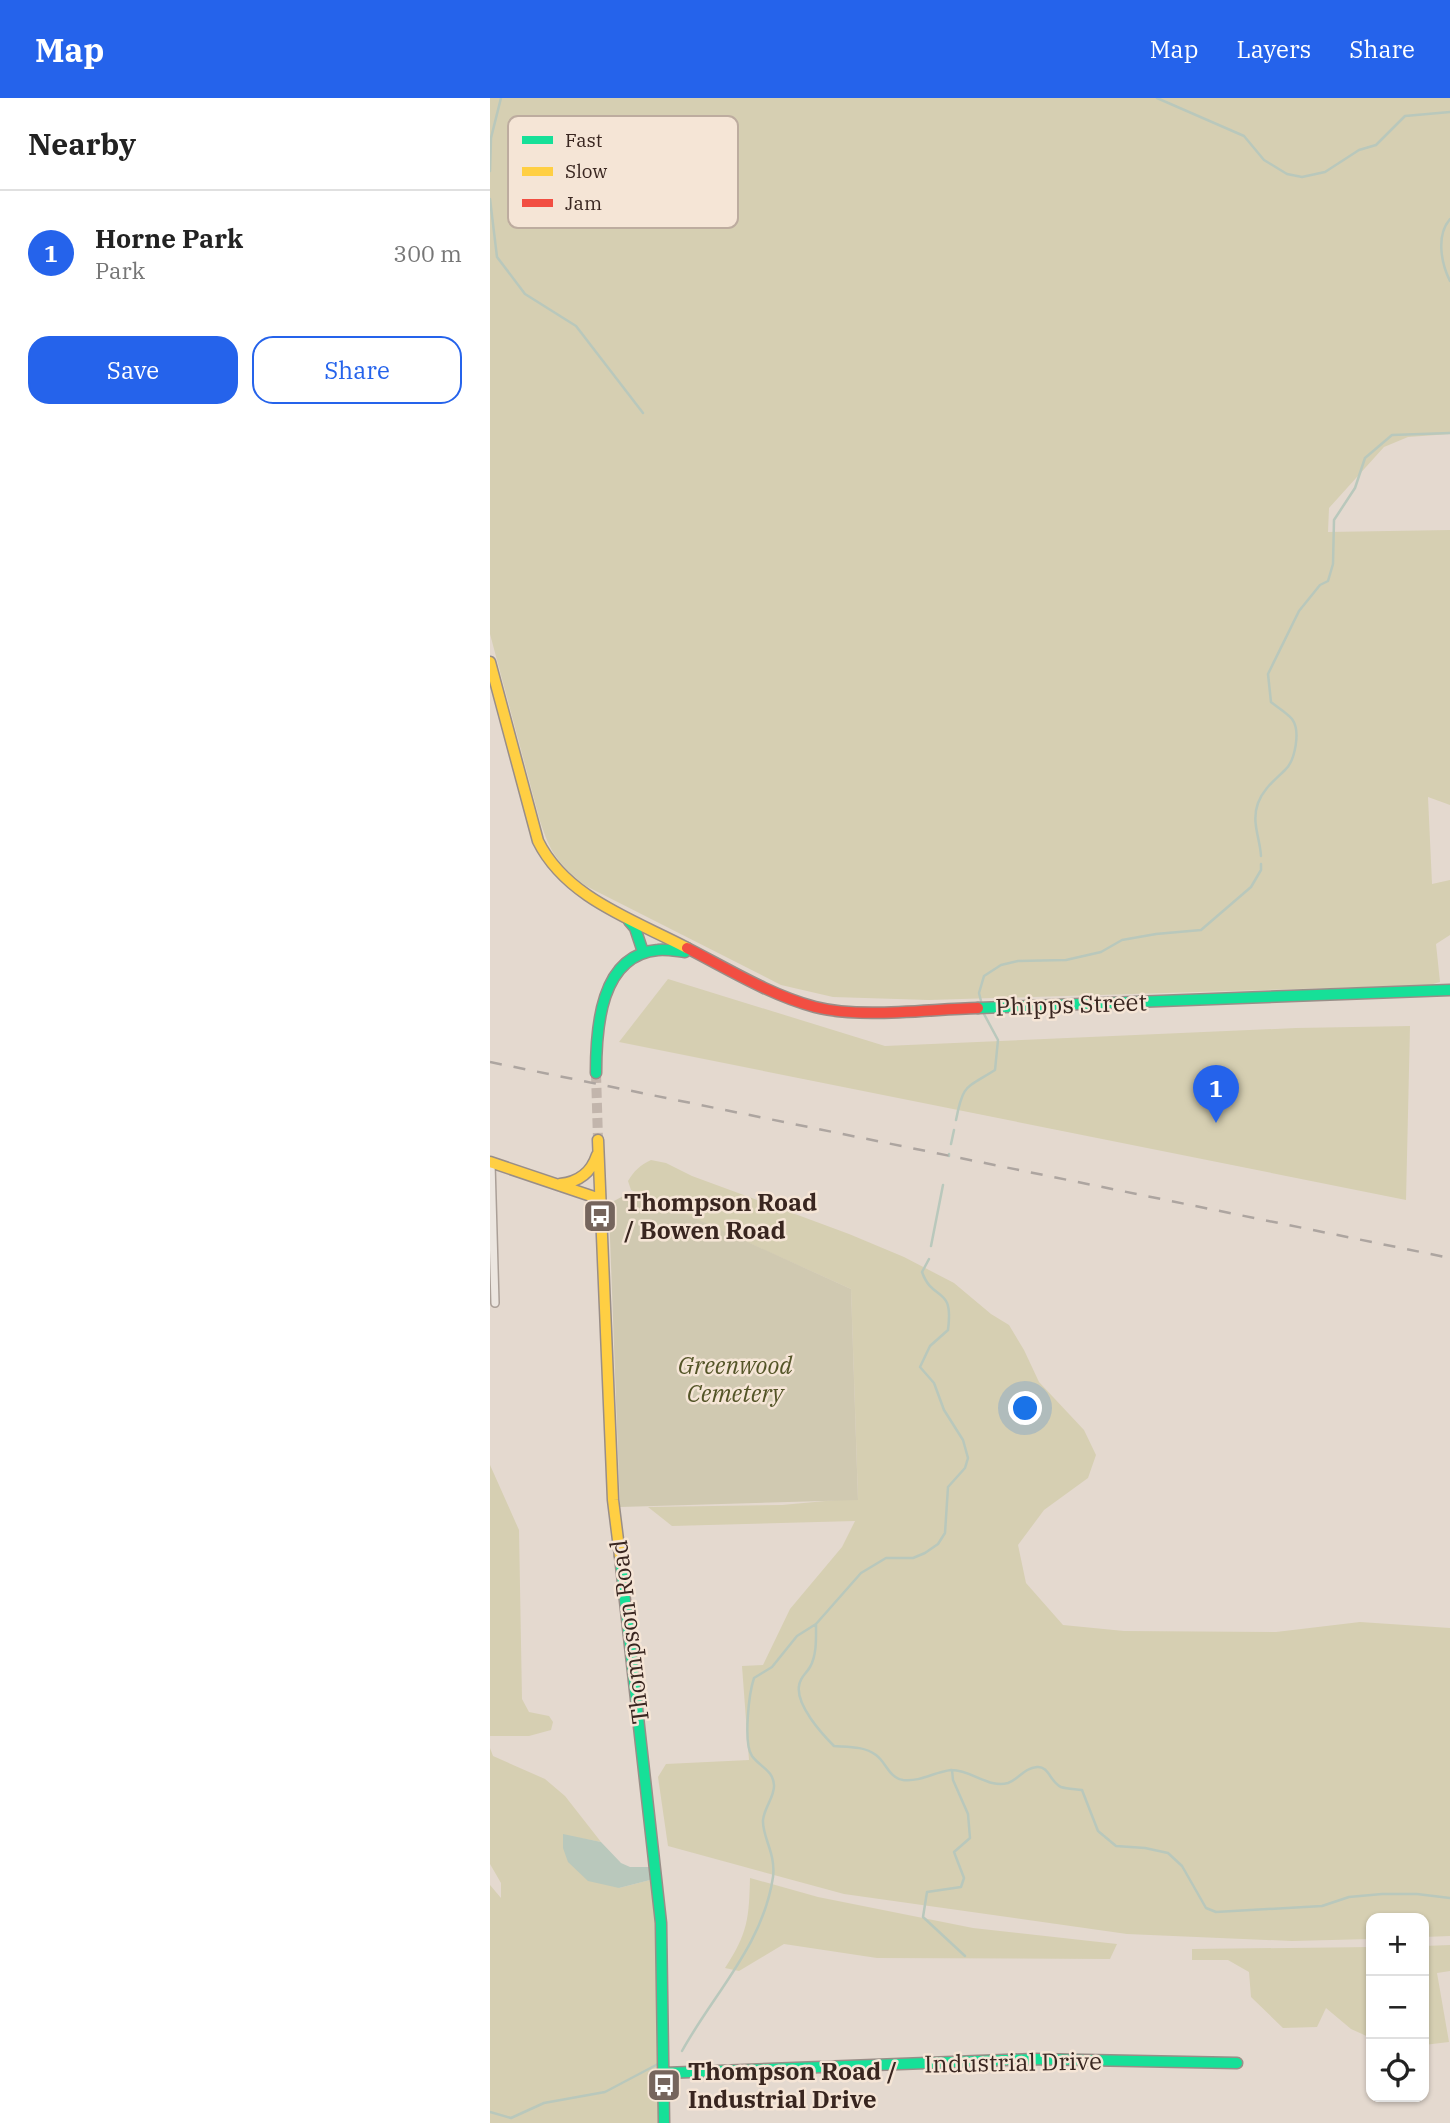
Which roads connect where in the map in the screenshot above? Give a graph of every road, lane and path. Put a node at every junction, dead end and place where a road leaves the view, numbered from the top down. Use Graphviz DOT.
graph roads {
  1 [pos="490,662"];
  2 [pos="625,916"];
  3 [pos="643,952"];
  4 [pos="702,957"];
  5 [pos="1450,990"];
  6 [pos="596,1073"];
  7 [pos="491,1162"];
  8 [pos="542,1180"];
  9 [pos="600,1199"];
  10 [pos="495,1303"];
  11 [pos="1237,2063"];
  12 [pos="664,2073"];
  13 [pos="664,2123"];
  1 -- 2 [label="main road"];
  2 -- 3 [label="main road"];
  2 -- 4 [label="main road"];
  3 -- 4 [label="main road"];
  3 -- 6 [label="main road"];
  4 -- 5 [label="main road, Phipps Street"];
  7 -- 8 [label="main road"];
  7 -- 10 [label="street"];
  8 -- 9 [label="main road"];
  8 -- 9 [label="main road, Thompson Road"];
  9 -- 12 [label="main road, Thompson Road"];
  11 -- 12 [label="main road, Industrial Drive"];
  12 -- 13 [label="main road, Thompson Road"];
}
